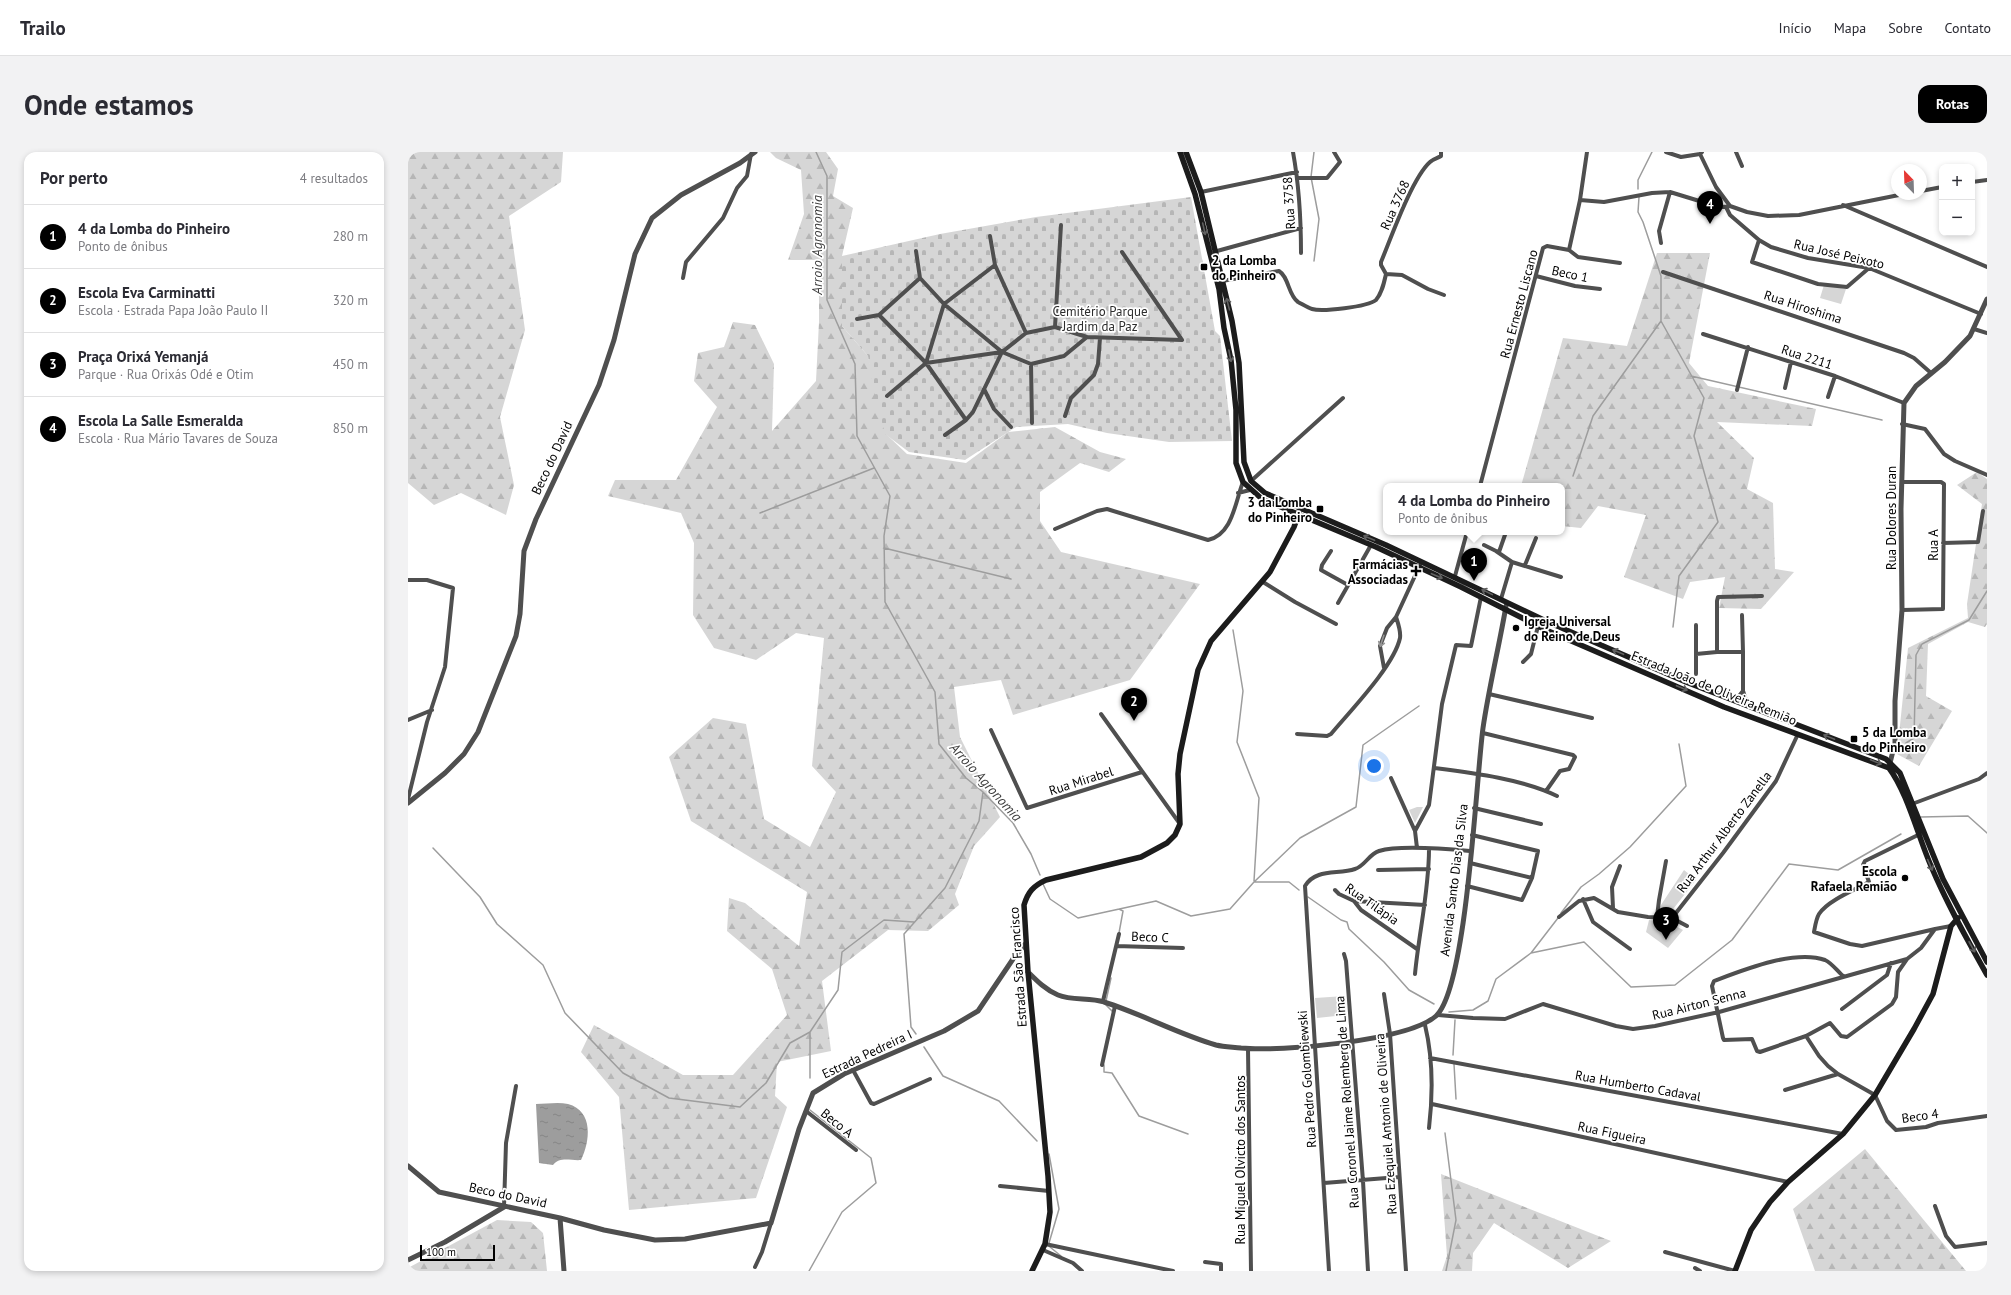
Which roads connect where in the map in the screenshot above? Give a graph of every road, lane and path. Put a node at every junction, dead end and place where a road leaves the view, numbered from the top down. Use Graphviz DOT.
graph roads {
  1 [pos="1180,152"];
  2 [pos="1186,152"];
  3 [pos="1293,152"];
  4 [pos="1334,152"];
  5 [pos="1441,152"];
  6 [pos="1587,152"];
  7 [pos="1666,152"];
  8 [pos="1736,152"];
  9 [pos="753,153"];
  10 [pos="1701,153"];
  11 [pos="1681,154"];
  12 [pos="1742,166"];
  13 [pos="1297,172"];
  14 [pos="1297,178"];
  15 [pos="1987,180"];
  16 [pos="1975,182"];
  17 [pos="1939,188"];
  18 [pos="1927,190"];
  19 [pos="1201,192"];
  20 [pos="1670,192"];
  21 [pos="1891,196"];
  22 [pos="1580,200"];
  23 [pos="1843,205"];
  24 [pos="1728,207"];
  25 [pos="1060,225"];
  26 [pos="1301,228"];
  27 [pos="990,236"];
  28 [pos="1759,240"];
  29 [pos="1661,242"];
  30 [pos="1569,250"];
  31 [pos="916,251"];
  32 [pos="1216,251"];
  33 [pos="1122,252"];
  34 [pos="1301,253"];
  35 [pos="1620,264"];
  36 [pos="995,265"];
  37 [pos="1987,267"];
  38 [pos="1869,268"];
  39 [pos="1663,272"];
  40 [pos="1386,274"];
  41 [pos="1536,276"];
  42 [pos="683,278"];
  43 [pos="920,278"];
  44 [pos="1222,281"];
  45 [pos="1600,289"];
  46 [pos="1444,295"];
  47 [pos="1987,299"];
  48 [pos="944,304"];
  49 [pos="1981,314"];
  50 [pos="879,315"];
  51 [pos="857,319"];
  52 [pos="1223,321"];
  53 [pos="1232,321"];
  54 [pos="1055,327"];
  55 [pos="1974,329"];
  56 [pos="1234,332"];
  57 [pos="1026,333"];
  58 [pos="1987,333"];
  59 [pos="1226,334"];
  60 [pos="1703,334"];
  61 [pos="1087,337"];
  62 [pos="1100,338"];
  63 [pos="1748,348"];
  64 [pos="1002,352"];
  65 [pos="1791,362"];
  66 [pos="926,364"];
  67 [pos="1031,364"];
  68 [pos="1931,374"];
  69 [pos="1835,376"];
  70 [pos="1785,388"];
  71 [pos="984,389"];
  72 [pos="1737,390"];
  73 [pos="887,396"];
  74 [pos="1828,397"];
  75 [pos="1343,398"];
  76 [pos="1904,403"];
  77 [pos="1065,416"];
  78 [pos="966,420"];
  79 [pos="1032,422"];
  80 [pos="1902,424"];
  81 [pos="1011,427"];
  82 [pos="945,435"];
  83 [pos="1987,476"];
  84 [pos="1251,481"];
  85 [pos="1243,482"];
  86 [pos="1902,482"];
  87 [pos="1481,483"];
  88 [pos="1250,490"];
  89 [pos="1238,493"];
  90 [pos="1301,509"];
  91 [pos="1983,511"];
  92 [pos="1299,515"];
  93 [pos="1055,529"];
  94 [pos="1466,535"];
  95 [pos="1505,535"];
  96 [pos="1536,538"];
  97 [pos="1943,543"];
  98 [pos="1371,545"];
  99 [pos="1484,545"];
  100 [pos="1331,551"];
  101 [pos="1499,552"];
  102 [pos="1422,562"];
  103 [pos="1512,562"];
  104 [pos="1525,566"];
  105 [pos="1419,568"];
  106 [pos="1455,576"];
  107 [pos="1561,577"];
  108 [pos="408,580"];
  109 [pos="1263,582"];
  110 [pos="1348,585"];
  111 [pos="1762,596"];
  112 [pos="1481,597"];
  113 [pos="1504,600"];
  114 [pos="1338,603"];
  115 [pos="1506,610"];
  116 [pos="1902,610"];
  117 [pos="1742,615"];
  118 [pos="1396,616"];
  119 [pos="1548,622"];
  120 [pos="1336,624"];
  121 [pos="1696,625"];
  122 [pos="1538,626"];
  123 [pos="1546,630"];
  124 [pos="1717,652"];
  125 [pos="1743,652"];
  126 [pos="1696,654"];
  127 [pos="1523,662"];
  128 [pos="1384,668"];
  129 [pos="1696,674"];
  130 [pos="1743,691"];
  131 [pos="1489,694"];
  132 [pos="1735,701"];
  133 [pos="1748,706"];
  134 [pos="432,710"];
  135 [pos="1101,714"];
  136 [pos="1746,715"];
  137 [pos="1592,718"];
  138 [pos="408,720"];
  139 [pos="991,730"];
  140 [pos="1483,733"];
  141 [pos="1297,734"];
  142 [pos="1798,734"];
  143 [pos="1890,765"];
  144 [pos="1434,768"];
  145 [pos="1142,772"];
  146 [pos="1478,773"];
  147 [pos="1987,773"];
  148 [pos="1983,777"];
  149 [pos="1391,778"];
  150 [pos="1987,780"];
  151 [pos="1546,791"];
  152 [pos="1557,796"];
  153 [pos="408,799"];
  154 [pos="408,803"];
  155 [pos="1912,804"];
  156 [pos="1474,808"];
  157 [pos="1180,824"];
  158 [pos="1541,824"];
  159 [pos="1917,825"];
  160 [pos="1415,831"];
  161 [pos="1472,835"];
  162 [pos="1918,835"];
  163 [pos="1418,848"];
  164 [pos="1429,849"];
  165 [pos="1470,851"];
  166 [pos="1666,861"];
  167 [pos="1470,864"];
  168 [pos="1620,866"];
  169 [pos="1429,869"];
  170 [pos="1378,870"];
  171 [pos="1532,878"];
  172 [pos="1467,886"];
  173 [pos="1335,890"];
  174 [pos="1583,899"];
  175 [pos="1354,901"];
  176 [pos="1425,905"];
  177 [pos="1613,908"];
  178 [pos="1559,917"];
  179 [pos="1657,917"];
  180 [pos="1672,918"];
  181 [pos="1959,918"];
  182 [pos="1687,926"];
  183 [pos="1952,926"];
  184 [pos="1935,929"];
  185 [pos="1119,934"];
  186 [pos="1026,944"];
  187 [pos="1116,946"];
  188 [pos="1183,948"];
  189 [pos="1417,949"];
  190 [pos="1630,949"];
  191 [pos="1344,954"];
  192 [pos="1907,959"];
  193 [pos="1987,962"];
  194 [pos="1891,963"];
  195 [pos="1028,972"];
  196 [pos="1415,974"];
  197 [pos="1987,975"];
  198 [pos="1844,977"];
  199 [pos="1384,994"];
  200 [pos="1103,1001"];
  201 [pos="1115,1006"];
  202 [pos="1842,1009"];
  203 [pos="1719,1012"];
  204 [pos="1438,1015"];
  205 [pos="1425,1025"];
  206 [pos="1390,1034"];
  207 [pos="1806,1036"];
  208 [pos="1352,1041"];
  209 [pos="1315,1047"];
  210 [pos="1248,1049"];
  211 [pos="1430,1058"];
  212 [pos="1102,1065"];
  213 [pos="854,1070"];
  214 [pos="1838,1074"];
  215 [pos="930,1079"];
  216 [pos="516,1086"];
  217 [pos="1785,1090"];
  218 [pos="1875,1095"];
  219 [pos="1432,1104"];
  220 [pos="806,1110"];
  221 [pos="1987,1116"];
  222 [pos="1429,1128"];
  223 [pos="1843,1134"];
  224 [pos="856,1150"];
  225 [pos="408,1166"];
  226 [pos="1399,1177"];
  227 [pos="1363,1181"];
  228 [pos="1788,1182"];
  229 [pos="1324,1183"];
  230 [pos="1000,1186"];
  231 [pos="1049,1191"];
  232 [pos="1935,1206"];
  233 [pos="504,1207"];
  234 [pos="560,1218"];
  235 [pos="771,1223"];
  236 [pos="1987,1243"];
  237 [pos="1047,1245"];
  238 [pos="1043,1250"];
  239 [pos="1665,1252"];
  240 [pos="408,1260"];
  241 [pos="1205,1262"];
  242 [pos="755,1267"];
  243 [pos="1695,1268"];
  244 [pos="564,1271"];
  245 [pos="1032,1271"];
  246 [pos="1082,1271"];
  247 [pos="1172,1271"];
  248 [pos="1222,1271"];
  249 [pos="1251,1271"];
  250 [pos="1329,1271"];
  251 [pos="1368,1271"];
  252 [pos="1406,1271"];
  253 [pos="1700,1271"];
  254 [pos="1735,1271"];
  1 -- 52 [label="main road, Estrada João de Oliveira Remião, one-way"];
  2 -- 19 [label="main road, Estrada João de Oliveira Remião"];
  3 -- 13 [label="street, Rua 3758"];
  4 -- 14 [label="street"];
  5 -- 40 [label="street, Rua 3768"];
  6 -- 22 [label="street"];
  7 -- 11 [label="street"];
  8 -- 12 [label="street"];
  9 -- 42 [label="street"];
  9 -- 154 [label="street, Beco do David"];
  10 -- 11 [label="street"];
  10 -- 24 [label="street, Rua José Peixoto"];
  13 -- 14 [label="street, Rua 3758"];
  13 -- 19 [label="street"];
  14 -- 26 [label="street, Rua 3758"];
  15 -- 16 [label="street"];
  17 -- 18 [label="street"];
  19 -- 32 [label="main road, Estrada João de Oliveira Remião"];
  20 -- 22 [label="street"];
  20 -- 24 [label="street"];
  20 -- 29 [label="street"];
  21 -- 23 [label="street"];
  22 -- 30 [label="street"];
  23 -- 24 [label="street"];
  23 -- 37 [label="street"];
  24 -- 28 [label="street, Rua José Peixoto"];
  25 -- 54 [label="street"];
  26 -- 32 [label="street"];
  26 -- 34 [label="street, Rua 3758"];
  27 -- 36 [label="street"];
  28 -- 38 [label="street, Rua José Peixoto"];
  28 -- 38 [label="street"];
  30 -- 35 [label="street"];
  30 -- 41 [label="street, Rua Ernesto Liscano"];
  31 -- 43 [label="street"];
  32 -- 44 [label="main road, Estrada João de Oliveira Remião"];
  33 -- 62 [label="street"];
  36 -- 48 [label="street"];
  36 -- 57 [label="street"];
  38 -- 49 [label="street, Rua José Peixoto"];
  39 -- 68 [label="street, Rua Hiroshima"];
  40 -- 44 [label="street"];
  40 -- 46 [label="street"];
  41 -- 45 [label="street, Beco 1"];
  41 -- 87 [label="street, Rua Ernesto Liscano"];
  43 -- 48 [label="street"];
  43 -- 50 [label="street"];
  53 -- 44 [label="main road, Estrada João de Oliveira Remião, one-way"];
  47 -- 49 [label="street, Rua Dolores Duran"];
  48 -- 64 [label="street"];
  48 -- 66 [label="street"];
  49 -- 55 [label="street, Rua Dolores Duran"];
  50 -- 51 [label="street"];
  50 -- 66 [label="street"];
  52 -- 53 [label="main road"];
  52 -- 59 [label="main road, Estrada João de Oliveira Remião"];
  53 -- 56 [label="main road, Estrada João de Oliveira Remião"];
  54 -- 57 [label="street"];
  54 -- 61 [label="street"];
  55 -- 58 [label="street"];
  55 -- 68 [label="street, Rua Dolores Duran"];
  56 -- 59 [label="main road"];
  56 -- 84 [label="main road, Estrada João de Oliveira Remião"];
  57 -- 64 [label="street"];
  59 -- 85 [label="main road, Estrada João de Oliveira Remião, one-way"];
  60 -- 63 [label="street, Rua 2211"];
  61 -- 62 [label="street"];
  61 -- 67 [label="street"];
  62 -- 77 [label="street"];
  63 -- 65 [label="street, Rua 2211"];
  63 -- 72 [label="street"];
  64 -- 66 [label="street"];
  64 -- 67 [label="street"];
  64 -- 71 [label="street"];
  65 -- 69 [label="street, Rua 2211"];
  65 -- 70 [label="street"];
  66 -- 73 [label="street"];
  66 -- 78 [label="street"];
  67 -- 79 [label="street"];
  68 -- 76 [label="street, Rua Dolores Duran"];
  69 -- 74 [label="street"];
  69 -- 76 [label="street, Rua 2211"];
  71 -- 78 [label="street"];
  71 -- 81 [label="street"];
  75 -- 84 [label="street"];
  76 -- 80 [label="street, Rua Dolores Duran"];
  78 -- 82 [label="street"];
  80 -- 83 [label="street"];
  80 -- 86 [label="street, Rua Dolores Duran"];
  84 -- 90 [label="main road, Estrada João de Oliveira Remião"];
  85 -- 88 [label="main road, Estrada João de Oliveira Remião"];
  85 -- 89 [label="street"];
  86 -- 97 [label="street, Rua A"];
  86 -- 116 [label="street, Rua Dolores Duran"];
  88 -- 89 [label="street"];
  88 -- 92 [label="main road, Estrada João de Oliveira Remião"];
  89 -- 93 [label="street"];
  90 -- 92 [label="main road"];
  102 -- 90 [label="main road, Estrada João de Oliveira Remião, one-way"];
  91 -- 97 [label="street"];
  92 -- 98 [label="main road, Estrada João de Oliveira Remião"];
  92 -- 109 [label="main road"];
  94 -- 106 [label="street"];
  95 -- 101 [label="street"];
  96 -- 104 [label="street"];
  97 -- 116 [label="street, Rua A"];
  98 -- 105 [label="main road, Estrada João de Oliveira Remião"];
  98 -- 110 [label="street"];
  99 -- 101 [label="street"];
  100 -- 110 [label="street"];
  101 -- 103 [label="street"];
  102 -- 105 [label="street"];
  102 -- 106 [label="main road, Estrada João de Oliveira Remião"];
  103 -- 104 [label="street"];
  103 -- 113 [label="street"];
  104 -- 107 [label="street"];
  105 -- 112 [label="main road, Estrada João de Oliveira Remião, one-way"];
  105 -- 118 [label="street"];
  113 -- 106 [label="main road, Estrada João de Oliveira Remião, one-way"];
  108 -- 134 [label="street"];
  109 -- 120 [label="street"];
  109 -- 157 [label="main road"];
  110 -- 114 [label="street"];
  111 -- 124 [label="street"];
  112 -- 115 [label="main road, Estrada João de Oliveira Remião"];
  112 -- 144 [label="street"];
  113 -- 115 [label="street, Avenida Santo Dias da Silva"];
  113 -- 119 [label="main road, Estrada João de Oliveira Remião"];
  115 -- 122 [label="main road, Estrada João de Oliveira Remião"];
  115 -- 131 [label="street, Avenida Santo Dias da Silva"];
  116 -- 143 [label="street, Rua Dolores Duran"];
  117 -- 125 [label="street"];
  118 -- 128 [label="street"];
  118 -- 128 [label="street, one-way"];
  119 -- 123 [label="main road"];
  132 -- 119 [label="main road, Estrada João de Oliveira Remião, one-way"];
  121 -- 126 [label="street"];
  122 -- 123 [label="main road, Estrada João de Oliveira Remião"];
  122 -- 127 [label="street"];
  123 -- 136 [label="main road, Estrada João de Oliveira Remião, one-way"];
  124 -- 125 [label="street"];
  124 -- 126 [label="street"];
  125 -- 130 [label="street"];
  126 -- 129 [label="street"];
  128 -- 141 [label="street"];
  130 -- 132 [label="street"];
  130 -- 133 [label="street"];
  131 -- 137 [label="street"];
  131 -- 140 [label="street, Avenida Santo Dias da Silva"];
  132 -- 133 [label="main road, Estrada João de Oliveira Remião"];
  133 -- 136 [label="main road"];
  143 -- 133 [label="main road, Estrada João de Oliveira Remião, one-way"];
  134 -- 138 [label="street"];
  134 -- 153 [label="street"];
  135 -- 145 [label="street"];
  136 -- 142 [label="main road, Estrada João de Oliveira Remião"];
  139 -- 145 [label="street, Rua Mirabel"];
  140 -- 146 [label="street, Avenida Santo Dias da Silva"];
  140 -- 151 [label="street"];
  142 -- 143 [label="main road, Estrada João de Oliveira Remião, one-way"];
  142 -- 180 [label="street, Rua Arthur Alberto Zanella"];
  143 -- 155 [label="main road, Estrada João de Oliveira Remião"];
  143 -- 159 [label="main road, Estrada João de Oliveira Remião"];
  144 -- 146 [label="street"];
  144 -- 160 [label="street"];
  145 -- 157 [label="street"];
  146 -- 151 [label="street"];
  146 -- 156 [label="street, Avenida Santo Dias da Silva"];
  147 -- 148 [label="street"];
  148 -- 150 [label="street"];
  148 -- 155 [label="street"];
  149 -- 160 [label="street"];
  151 -- 152 [label="street"];
  155 -- 159 [label="main road, Estrada João de Oliveira Remião"];
  156 -- 158 [label="street"];
  156 -- 161 [label="street, Avenida Santo Dias da Silva"];
  157 -- 186 [label="main road, Estrada São Francisco"];
  159 -- 162 [label="main road, Estrada João de Oliveira Remião"];
  159 -- 181 [label="main road, Estrada João de Oliveira Remião"];
  160 -- 163 [label="street"];
  161 -- 165 [label="street, Avenida Santo Dias da Silva"];
  161 -- 171 [label="street"];
  162 -- 181 [label="main road, Estrada João de Oliveira Remião, one-way"];
  162 -- 184 [label="street"];
  163 -- 164 [label="street"];
  163 -- 209 [label="street, Rua Pedro Golombiewski"];
  164 -- 165 [label="street"];
  164 -- 169 [label="street"];
  165 -- 167 [label="street, Avenida Santo Dias da Silva"];
  166 -- 179 [label="street"];
  167 -- 171 [label="street"];
  167 -- 172 [label="street, Avenida Santo Dias da Silva"];
  168 -- 177 [label="street"];
  169 -- 170 [label="street"];
  169 -- 176 [label="street"];
  171 -- 172 [label="street"];
  172 -- 204 [label="street, Avenida Santo Dias da Silva"];
  173 -- 175 [label="street, Rua Tilápia"];
  174 -- 177 [label="street"];
  174 -- 178 [label="street"];
  174 -- 190 [label="street"];
  175 -- 176 [label="street"];
  175 -- 189 [label="street, Rua Tilápia"];
  176 -- 189 [label="street"];
  177 -- 179 [label="street"];
  179 -- 180 [label="street"];
  180 -- 182 [label="street"];
  181 -- 183 [label="main road"];
  181 -- 193 [label="main road, Estrada João de Oliveira Remião"];
  181 -- 197 [label="main road, Estrada João de Oliveira Remião, one-way"];
  183 -- 184 [label="street"];
  183 -- 218 [label="main road"];
  184 -- 192 [label="street, Rua Airton Senna"];
  185 -- 187 [label="street"];
  186 -- 195 [label="main road, Estrada São Francisco"];
  186 -- 213 [label="street, Estrada Pedreira I"];
  187 -- 188 [label="street, Beco C"];
  187 -- 200 [label="street"];
  189 -- 196 [label="street"];
  191 -- 208 [label="street, Rua Coronel Jaime Rolemberg de Lima"];
  192 -- 194 [label="street, Rua Airton Senna"];
  192 -- 207 [label="street"];
  194 -- 198 [label="street, Rua Airton Senna"];
  194 -- 202 [label="street"];
  195 -- 200 [label="street, Avenida Santo Dias da Silva"];
  195 -- 231 [label="main road, Estrada São Francisco"];
  198 -- 203 [label="street, Rua Airton Senna"];
  198 -- 203 [label="street"];
  199 -- 206 [label="street, Rua Ezequiel Antonio de Oliveira"];
  200 -- 201 [label="street, Avenida Santo Dias da Silva"];
  201 -- 210 [label="street, Avenida Santo Dias da Silva"];
  201 -- 212 [label="street"];
  203 -- 204 [label="street, Rua Airton Senna"];
  203 -- 207 [label="street"];
  204 -- 205 [label="street, Avenida Santo Dias da Silva"];
  205 -- 206 [label="street, Avenida Santo Dias da Silva"];
  205 -- 211 [label="street"];
  206 -- 208 [label="street, Avenida Santo Dias da Silva"];
  206 -- 226 [label="street, Rua Ezequiel Antonio de Oliveira"];
  207 -- 214 [label="street"];
  208 -- 209 [label="street, Avenida Santo Dias da Silva"];
  208 -- 227 [label="street, Rua Coronel Jaime Rolemberg de Lima"];
  209 -- 210 [label="street, Avenida Santo Dias da Silva"];
  209 -- 229 [label="street, Rua Pedro Golombiewski"];
  210 -- 249 [label="street, Rua Miguel Olvicto dos Santos"];
  211 -- 219 [label="street"];
  211 -- 223 [label="street, Rua Humberto Cadaval"];
  213 -- 215 [label="street"];
  213 -- 220 [label="street, Estrada Pedreira I"];
  214 -- 217 [label="street"];
  214 -- 218 [label="street"];
  216 -- 233 [label="street"];
  218 -- 221 [label="street, Beco 4"];
  218 -- 223 [label="main road"];
  219 -- 222 [label="street"];
  219 -- 228 [label="street, Rua Figueira"];
  220 -- 224 [label="street, Beco A"];
  220 -- 235 [label="street, Estrada Pedreira I"];
  223 -- 228 [label="main road"];
  225 -- 233 [label="street, Beco do David"];
  226 -- 227 [label="street"];
  226 -- 252 [label="street, Rua Ezequiel Antonio de Oliveira"];
  227 -- 229 [label="street"];
  227 -- 251 [label="street, Rua Coronel Jaime Rolemberg de Lima"];
  228 -- 254 [label="main road"];
  229 -- 250 [label="street, Rua Pedro Golombiewski"];
  230 -- 231 [label="street"];
  231 -- 237 [label="main road, Estrada São Francisco"];
  232 -- 236 [label="street"];
  233 -- 234 [label="street, Beco do David"];
  233 -- 240 [label="street"];
  234 -- 235 [label="street"];
  234 -- 244 [label="street, Beco do David"];
  235 -- 242 [label="street, Estrada Pedreira I"];
  237 -- 238 [label="main road, Estrada São Francisco"];
  237 -- 247 [label="street"];
  238 -- 245 [label="main road, Estrada São Francisco"];
  238 -- 246 [label="street"];
  239 -- 254 [label="street"];
  241 -- 248 [label="street"];
  243 -- 253 [label="street"];
}
